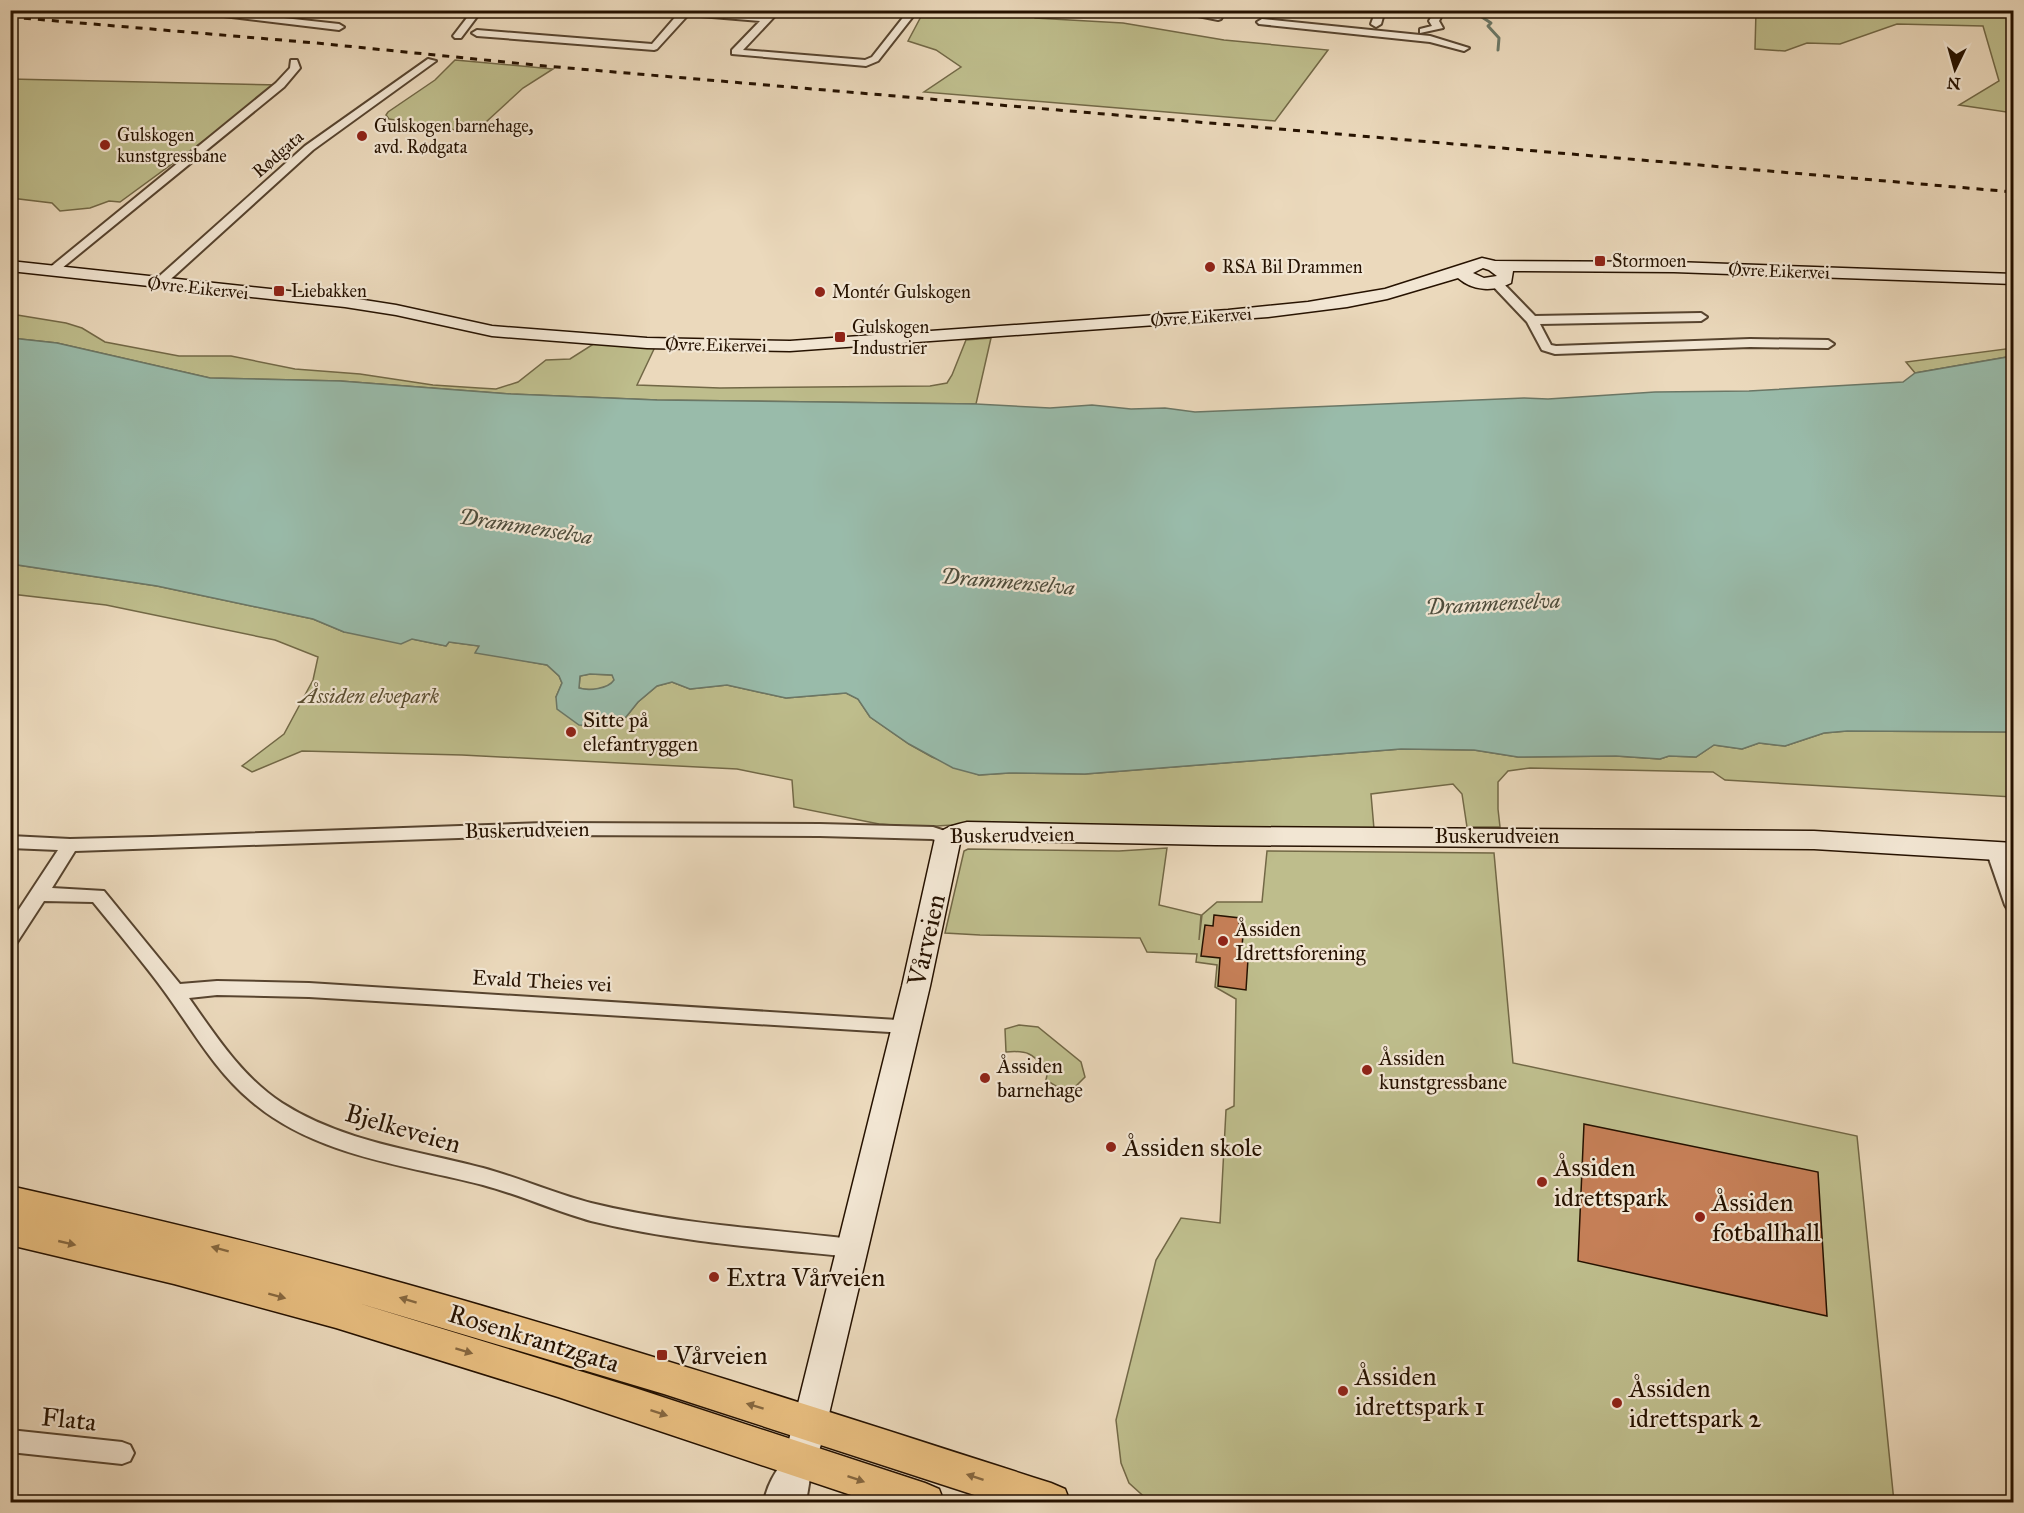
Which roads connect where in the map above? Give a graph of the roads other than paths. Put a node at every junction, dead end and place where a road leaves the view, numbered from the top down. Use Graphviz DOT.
graph roads {
  1 [pos="178,10"];
  2 [pos="478,10"];
  3 [pos="674,10"];
  4 [pos="775,10"];
  5 [pos="914,10"];
  6 [pos="1172,10"];
  7 [pos="1222,10"];
  8 [pos="1267,10"];
  9 [pos="1381,10"];
  10 [pos="1434,10"];
  11 [pos="687,11"];
  12 [pos="767,19"];
  13 [pos="1376,24"];
  14 [pos="339,27"];
  15 [pos="1423,31"];
  16 [pos="477,33"];
  17 [pos="458,36"];
  18 [pos="1464,48"];
  19 [pos="431,61"];
  20 [pos="294,62"];
  21 [pos="10,266"];
  22 [pos="52,271"];
  23 [pos="1499,275"];
  24 [pos="2013,279"];
  25 [pos="158,284"];
  26 [pos="1701,317"];
  27 [pos="1532,320"];
  28 [pos="1828,344"];
  29 [pos="948,838"];
  30 [pos="10,842"];
  31 [pos="70,845"];
  32 [pos="2004,851"];
  33 [pos="39,894"];
  34 [pos="2013,905"];
  35 [pos="10,939"];
  36 [pos="175,992"];
  37 [pos="906,1026"];
  38 [pos="10,1200"];
  39 [pos="10,1230"];
  40 [pos="852,1248"];
  41 [pos="811,1423"];
  42 [pos="10,1441"];
  43 [pos="122,1452"];
  44 [pos="801,1460"];
  45 [pos="776,1503"];
  46 [pos="794,1503"];
  47 [pos="925,1503"];
  48 [pos="1051,1503"];
  1 -- 14 [label="street"];
  2 -- 17 [label="street"];
  3 -- 11 [label="street"];
  4 -- 12 [label="street"];
  5 -- 12 [label="street"];
  6 -- 7 [label="street"];
  8 -- 18 [label="street"];
  9 -- 13 [label="street"];
  10 -- 15 [label="street"];
  11 -- 12 [label="street"];
  11 -- 16 [label="street"];
  19 -- 25 [label="street, Rødgata"];
  20 -- 22 [label="street"];
  21 -- 22 [label="main road, Øvre Eikervei"];
  22 -- 25 [label="main road, Øvre Eikervei"];
  23 -- 24 [label="main road, Øvre Eikervei"];
  23 -- 25 [label="main road, Øvre Eikervei"];
  23 -- 27 [label="street"];
  26 -- 27 [label="street"];
  27 -- 28 [label="street"];
  29 -- 31 [label="street, Buskerudveien"];
  29 -- 32 [label="main road, Buskerudveien"];
  29 -- 37 [label="main road, Vårveien"];
  30 -- 31 [label="street, Buskerudveien"];
  31 -- 33 [label="street"];
  32 -- 34 [label="street"];
  33 -- 35 [label="street"];
  33 -- 36 [label="street, Bjelkeveien"];
  36 -- 37 [label="street, Evald Theies vei"];
  36 -- 40 [label="street, Bjelkeveien"];
  37 -- 40 [label="main road, Vårveien"];
  41 -- 38 [label="main road, Rosenkrantzgata, one-way"];
  39 -- 44 [label="main road, Rosenkrantzgata, one-way"];
  40 -- 41 [label="main road, Vårveien"];
  41 -- 44 [label="main road, Vårveien"];
  48 -- 41 [label="main road, Rosenkrantzgata, one-way"];
  42 -- 43 [label="street, Flata"];
  44 -- 45 [label="street, Vårveien"];
  44 -- 46 [label="street, Vårveien"];
  44 -- 47 [label="main road, Rosenkrantzgata, one-way"];
}
